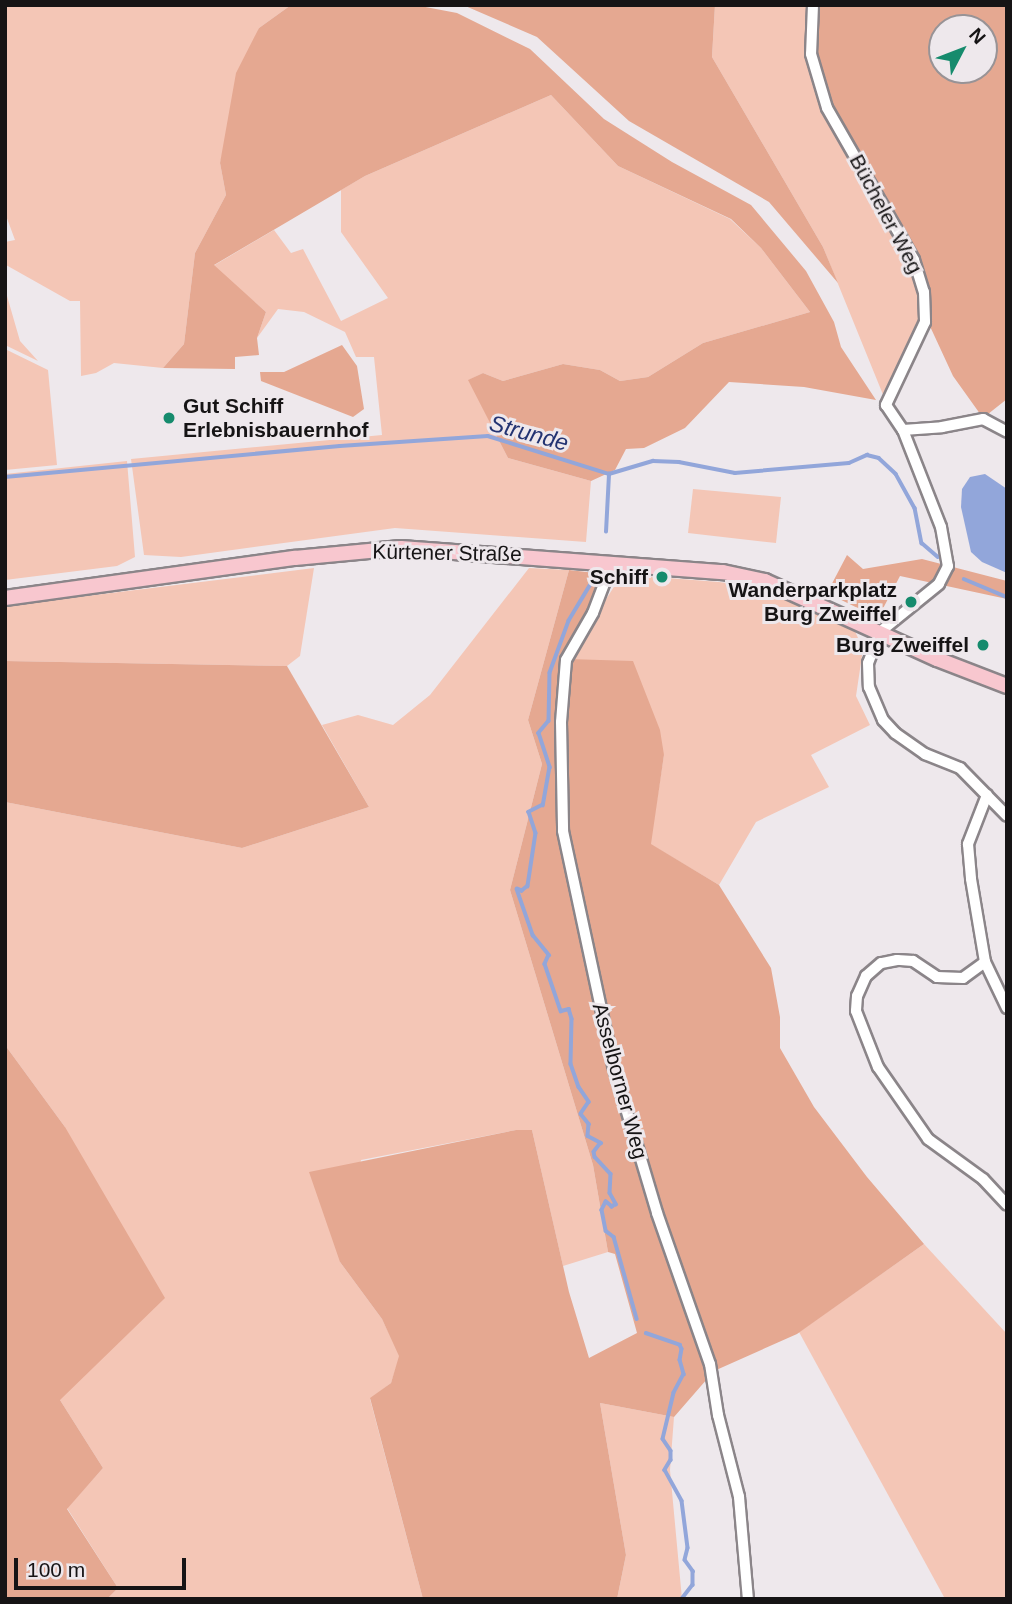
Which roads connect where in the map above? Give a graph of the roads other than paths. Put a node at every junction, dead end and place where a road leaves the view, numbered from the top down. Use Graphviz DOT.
graph roads {
  1 [pos="813,5"];
  2 [pos="903,430"];
  3 [pos="1007,432"];
  4 [pos="612,563"];
  5 [pos="5,598"];
  6 [pos="880,632"];
  7 [pos="1007,686"];
  8 [pos="987,795"];
  9 [pos="1007,816"];
  10 [pos="985,962"];
  11 [pos="1007,1008"];
  12 [pos="1007,1205"];
  13 [pos="748,1599"];
  1 -- 2 [label="street, Bücheler Weg"];
  2 -- 3 [label="street"];
  2 -- 6 [label="street, Bücheler Weg"];
  4 -- 5 [label="main road, Kürtener Straße"];
  4 -- 6 [label="main road, Kürtener Straße"];
  4 -- 13 [label="street, Asselborner Weg"];
  6 -- 7 [label="main road, Kürtener Straße"];
  6 -- 8 [label="street"];
  8 -- 9 [label="street"];
  8 -- 10 [label="street"];
  10 -- 11 [label="street"];
  10 -- 12 [label="street"];
}
